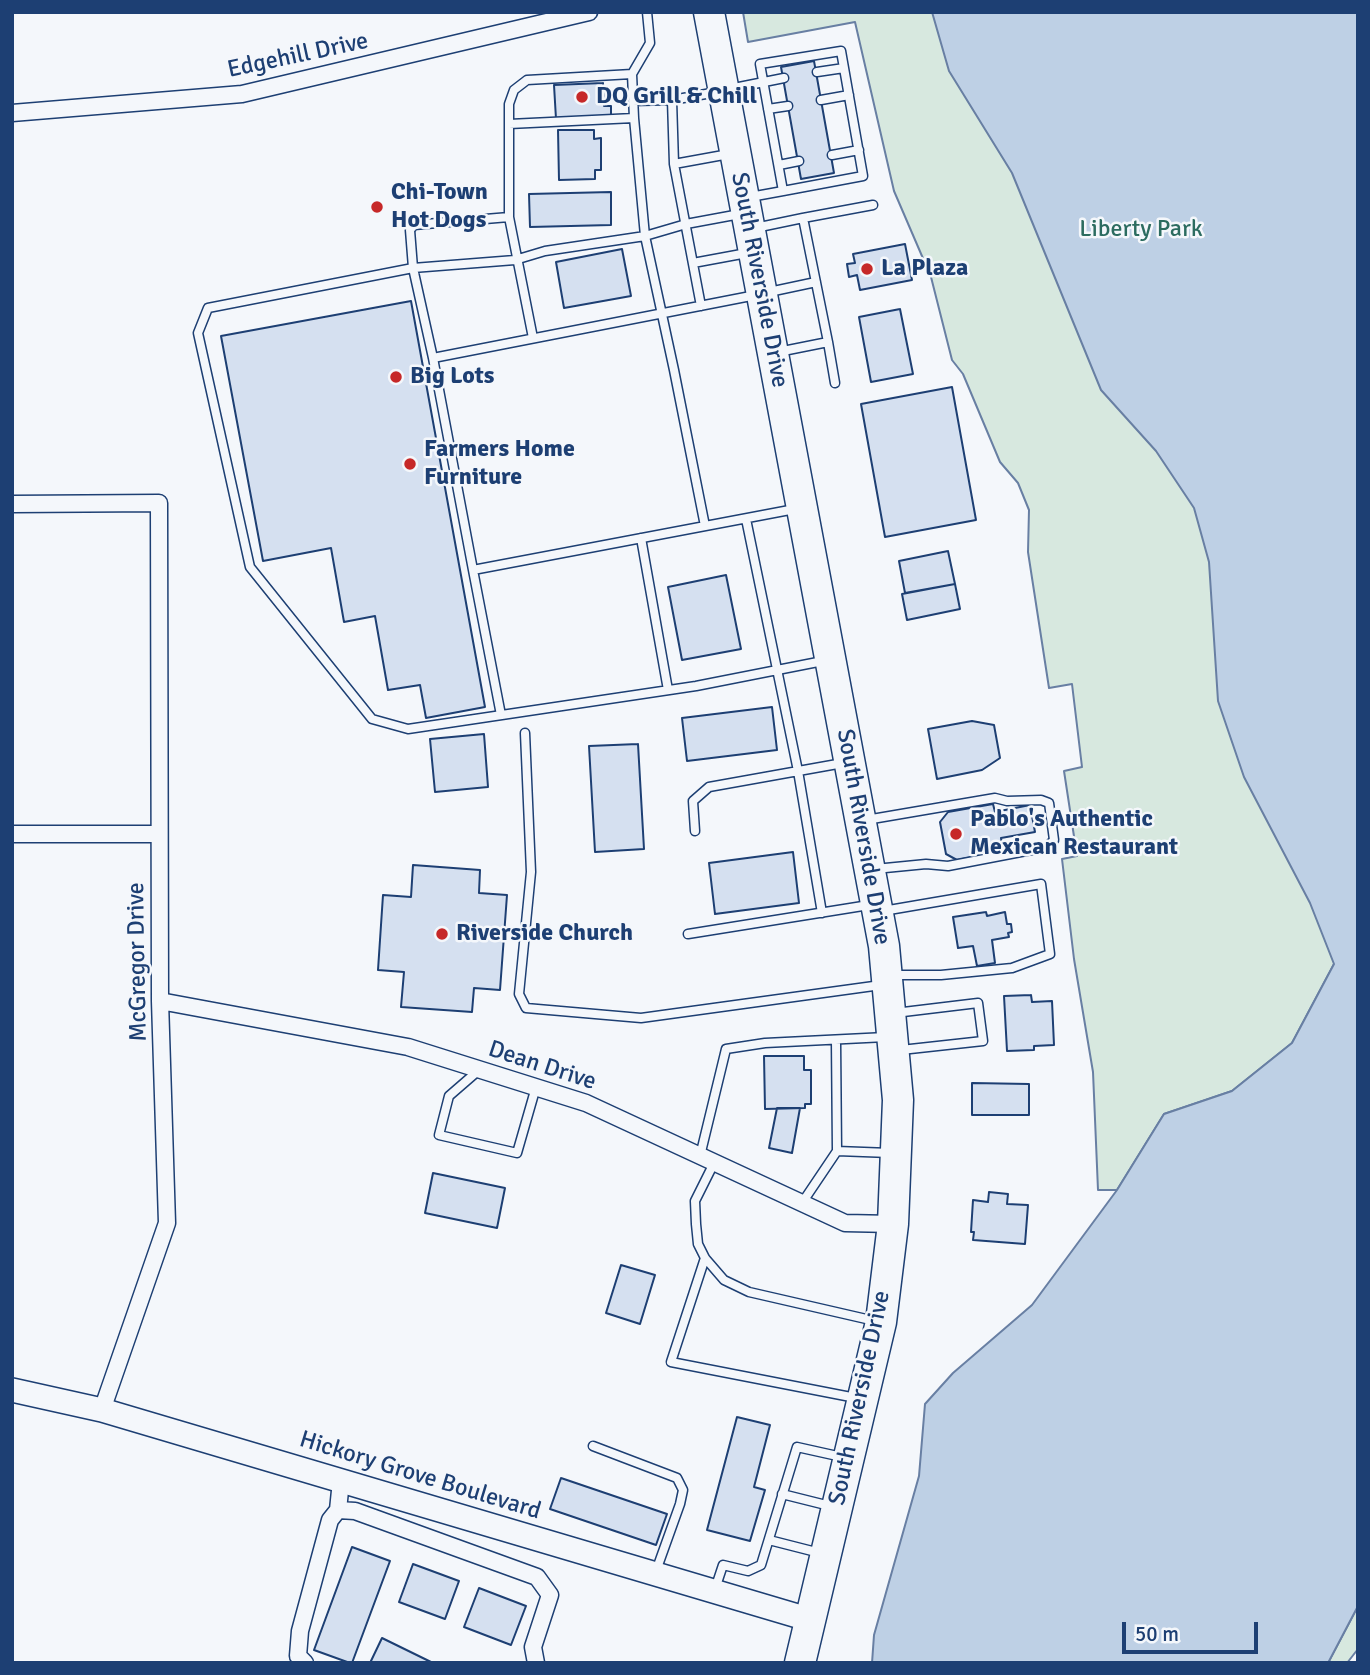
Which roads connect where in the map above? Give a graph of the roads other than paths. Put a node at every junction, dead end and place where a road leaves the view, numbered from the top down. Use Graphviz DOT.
graph roads {
  1 [pos="589,12"];
  2 [pos="647,12"];
  3 [pos="709,12"];
  4 [pos="844,68"];
  5 [pos="817,72"];
  6 [pos="632,74"];
  7 [pos="784,78"];
  8 [pos="763,82"];
  9 [pos="724,90"];
  10 [pos="849,95"];
  11 [pos="671,100"];
  12 [pos="821,100"];
  13 [pos="633,101"];
  14 [pos="788,106"];
  15 [pos="768,110"];
  16 [pos="12,113"];
  17 [pos="634,118"];
  18 [pos="509,124"];
  19 [pos="859,150"];
  20 [pos="735,153"];
  21 [pos="832,155"];
  22 [pos="799,161"];
  23 [pos="674,164"];
  24 [pos="779,165"];
  25 [pos="783,191"];
  26 [pos="873,205"];
  27 [pos="509,217"];
  28 [pos="803,218"];
  29 [pos="748,223"];
  30 [pos="686,224"];
  31 [pos="645,236"];
  32 [pos="516,260"];
  33 [pos="693,263"];
  34 [pos="413,268"];
  35 [pos="816,282"];
  36 [pos="761,294"];
  37 [pos="701,306"];
  38 [pos="661,314"];
  39 [pos="533,338"];
  40 [pos="828,342"];
  41 [pos="772,353"];
  42 [pos="433,358"];
  43 [pos="835,383"];
  44 [pos="12,504"];
  45 [pos="801,508"];
  46 [pos="746,519"];
  47 [pos="705,526"];
  48 [pos="641,538"];
  49 [pos="473,570"];
  50 [pos="830,660"];
  51 [pos="776,670"];
  52 [pos="668,690"];
  53 [pos="501,715"];
  54 [pos="525,733"];
  55 [pos="849,762"];
  56 [pos="798,771"];
  57 [pos="860,821"];
  58 [pos="695,831"];
  59 [pos="12,834"];
  60 [pos="159,834"];
  61 [pos="869,869"];
  62 [pos="876,908"];
  63 [pos="822,912"];
  64 [pos="688,934"];
  65 [pos="160,1001"];
  66 [pos="890,1012"];
  67 [pos="836,1041"];
  68 [pos="480,1070"];
  69 [pos="536,1087"];
  70 [pos="837,1151"];
  71 [pos="896,1153"];
  72 [pos="707,1159"];
  73 [pos="802,1203"];
  74 [pos="892,1224"];
  75 [pos="705,1258"];
  76 [pos="881,1322"];
  77 [pos="12,1390"];
  78 [pos="862,1399"];
  79 [pos="102,1410"];
  80 [pos="593,1446"];
  81 [pos="848,1458"];
  82 [pos="341,1481"];
  83 [pos="782,1494"];
  84 [pos="837,1507"];
  85 [pos="338,1510"];
  86 [pos="769,1540"];
  87 [pos="826,1554"];
  88 [pos="655,1574"];
  89 [pos="715,1591"];
  90 [pos="811,1620"];
  91 [pos="304,1663"];
  92 [pos="536,1663"];
  93 [pos="800,1663"];
  1 -- 16 [label="street, Edgehill Drive"];
  2 -- 6 [label="lane"];
  3 -- 9 [label="highway, South Riverside Drive"];
  4 -- 5 [label="lane"];
  4 -- 8 [label="lane"];
  4 -- 10 [label="lane"];
  6 -- 13 [label="lane"];
  6 -- 18 [label="lane"];
  7 -- 8 [label="lane"];
  8 -- 9 [label="lane"];
  8 -- 15 [label="lane"];
  9 -- 11 [label="lane"];
  9 -- 20 [label="highway, South Riverside Drive"];
  10 -- 12 [label="lane"];
  10 -- 19 [label="lane"];
  11 -- 13 [label="lane"];
  11 -- 23 [label="lane"];
  13 -- 17 [label="lane"];
  14 -- 15 [label="lane"];
  15 -- 24 [label="lane"];
  17 -- 18 [label="lane"];
  17 -- 31 [label="lane"];
  18 -- 27 [label="lane"];
  19 -- 21 [label="lane"];
  19 -- 25 [label="lane"];
  20 -- 23 [label="lane"];
  20 -- 29 [label="highway, South Riverside Drive"];
  22 -- 24 [label="lane"];
  23 -- 30 [label="lane"];
  24 -- 25 [label="lane"];
  25 -- 29 [label="lane"];
  26 -- 28 [label="lane"];
  27 -- 32 [label="lane"];
  27 -- 34 [label="lane"];
  28 -- 29 [label="lane"];
  28 -- 35 [label="lane"];
  29 -- 30 [label="lane"];
  29 -- 33 [label="lane"];
  29 -- 36 [label="highway, South Riverside Drive"];
  30 -- 31 [label="lane"];
  30 -- 33 [label="lane"];
  31 -- 32 [label="lane"];
  31 -- 38 [label="lane"];
  32 -- 34 [label="lane"];
  32 -- 39 [label="lane"];
  33 -- 37 [label="lane"];
  34 -- 42 [label="lane"];
  34 -- 53 [label="lane"];
  35 -- 36 [label="lane"];
  35 -- 40 [label="lane"];
  36 -- 37 [label="lane"];
  36 -- 41 [label="highway, South Riverside Drive"];
  37 -- 38 [label="lane"];
  38 -- 39 [label="lane"];
  38 -- 47 [label="lane"];
  39 -- 42 [label="lane"];
  40 -- 41 [label="lane"];
  40 -- 43 [label="lane"];
  41 -- 45 [label="highway, South Riverside Drive"];
  42 -- 49 [label="lane"];
  44 -- 60 [label="street, McGregor Drive"];
  45 -- 46 [label="lane"];
  45 -- 50 [label="highway, South Riverside Drive"];
  46 -- 47 [label="lane"];
  46 -- 51 [label="lane"];
  47 -- 48 [label="lane"];
  48 -- 49 [label="lane"];
  48 -- 52 [label="lane"];
  49 -- 53 [label="lane"];
  50 -- 51 [label="lane"];
  50 -- 55 [label="highway, South Riverside Drive"];
  51 -- 52 [label="lane"];
  51 -- 56 [label="lane"];
  52 -- 53 [label="lane"];
  54 -- 66 [label="lane"];
  55 -- 56 [label="lane"];
  55 -- 57 [label="highway, South Riverside Drive"];
  56 -- 58 [label="lane"];
  56 -- 63 [label="lane"];
  57 -- 61 [label="highway, South Riverside Drive"];
  57 -- 61 [label="lane"];
  59 -- 60 [label="street"];
  60 -- 65 [label="street, McGregor Drive"];
  61 -- 62 [label="highway, South Riverside Drive"];
  62 -- 63 [label="lane"];
  62 -- 66 [label="highway, South Riverside Drive"];
  62 -- 66 [label="lane"];
  63 -- 64 [label="lane"];
  65 -- 68 [label="street, Dean Drive"];
  65 -- 79 [label="street, McGregor Drive"];
  66 -- 66 [label="lane"];
  66 -- 67 [label="lane"];
  66 -- 71 [label="highway, South Riverside Drive"];
  67 -- 70 [label="lane"];
  67 -- 72 [label="lane"];
  68 -- 69 [label="street, Dean Drive"];
  68 -- 69 [label="lane"];
  69 -- 72 [label="street, Dean Drive"];
  70 -- 71 [label="lane"];
  70 -- 73 [label="lane"];
  71 -- 74 [label="highway, South Riverside Drive"];
  72 -- 73 [label="street, Dean Drive"];
  72 -- 75 [label="lane"];
  73 -- 74 [label="street, Dean Drive"];
  74 -- 76 [label="highway, South Riverside Drive"];
  75 -- 76 [label="lane"];
  75 -- 78 [label="lane"];
  76 -- 78 [label="highway, South Riverside Drive"];
  77 -- 79 [label="street, Hickory Grove Boulevard"];
  78 -- 81 [label="highway, South Riverside Drive"];
  79 -- 82 [label="street, Hickory Grove Boulevard"];
  80 -- 88 [label="lane"];
  81 -- 83 [label="lane"];
  81 -- 84 [label="highway, South Riverside Drive"];
  82 -- 85 [label="street"];
  82 -- 88 [label="street, Hickory Grove Boulevard"];
  83 -- 84 [label="lane"];
  83 -- 86 [label="lane"];
  84 -- 87 [label="highway, South Riverside Drive"];
  85 -- 91 [label="street"];
  85 -- 92 [label="street"];
  86 -- 87 [label="lane"];
  86 -- 89 [label="lane"];
  87 -- 90 [label="highway, South Riverside Drive"];
  88 -- 89 [label="street, Hickory Grove Boulevard"];
  89 -- 90 [label="street, Hickory Grove Boulevard"];
  90 -- 93 [label="highway, South Riverside Drive"];
}
